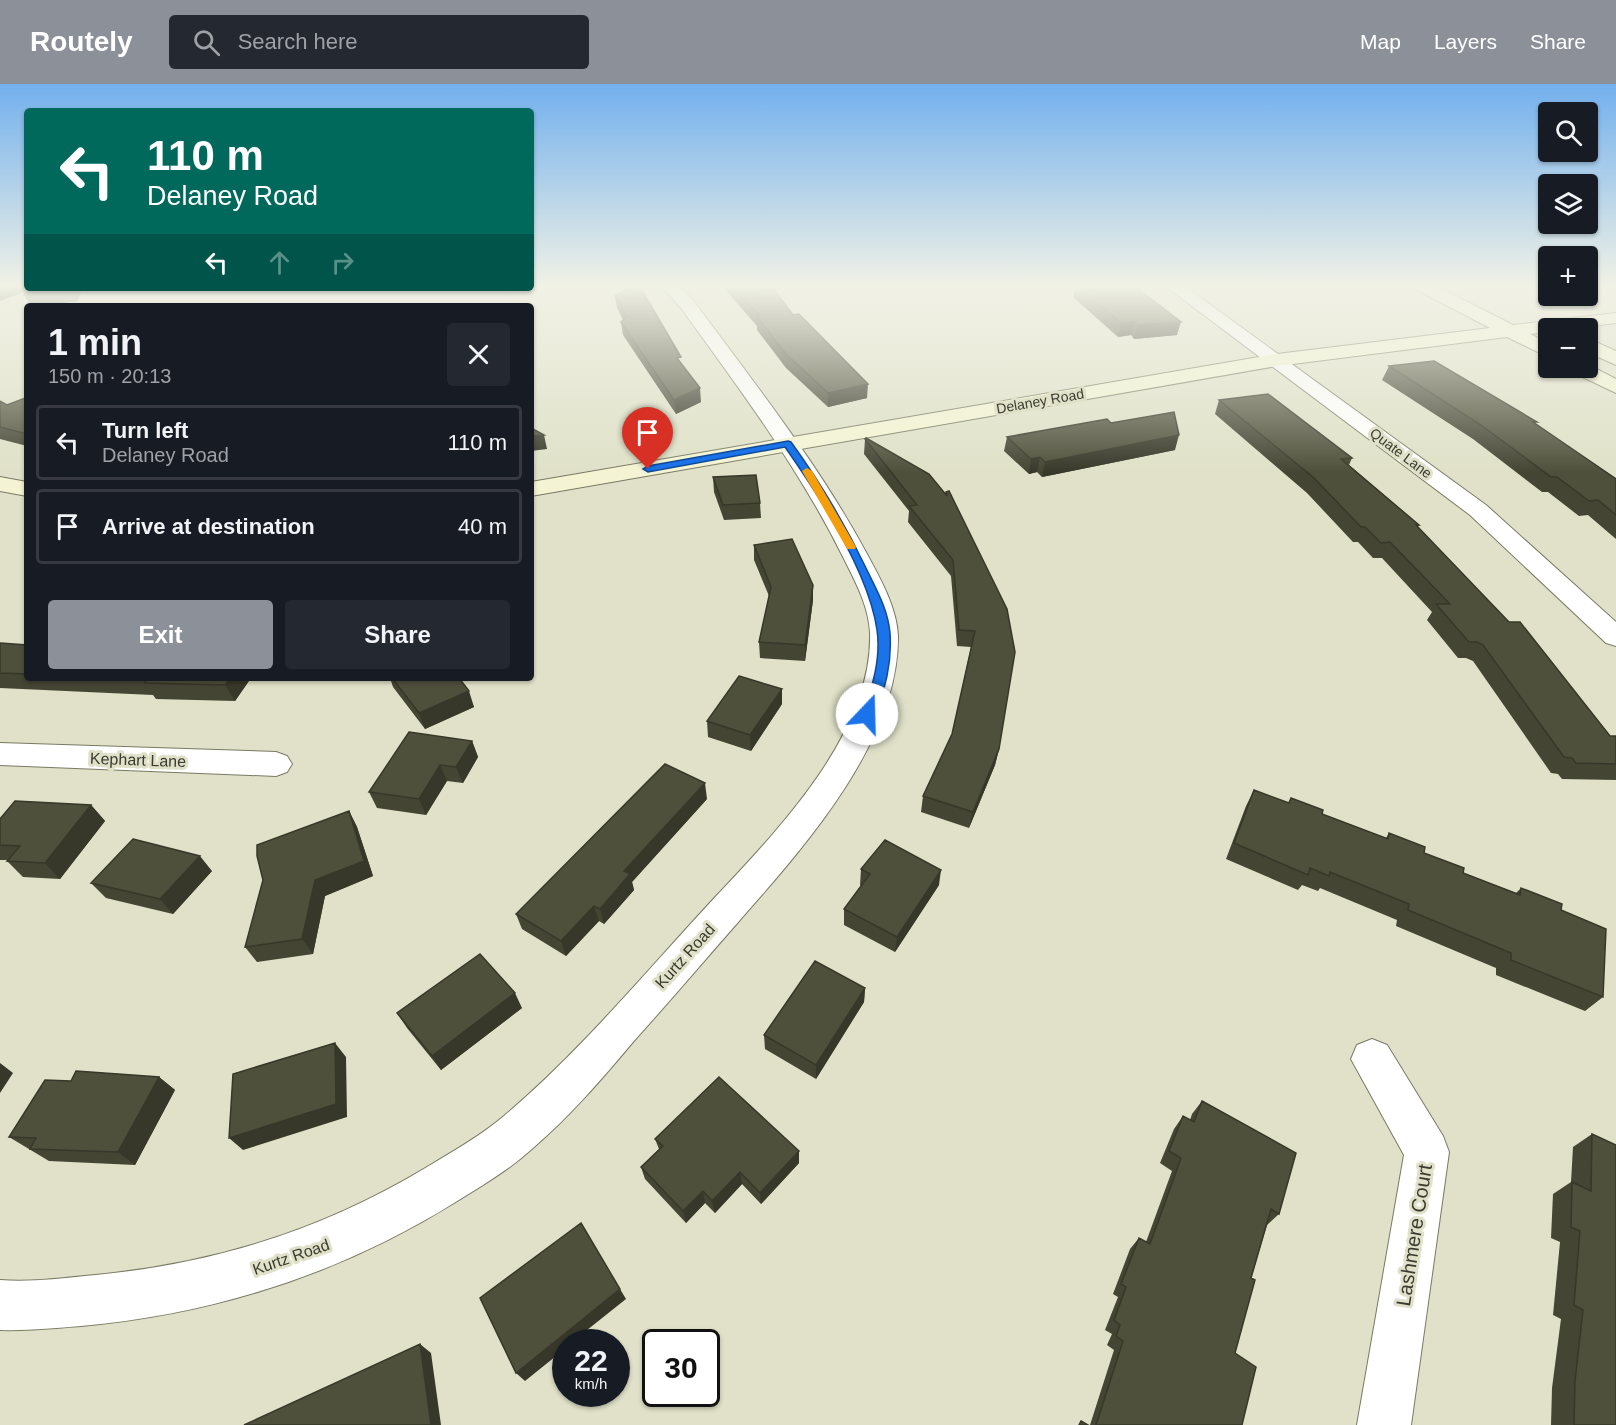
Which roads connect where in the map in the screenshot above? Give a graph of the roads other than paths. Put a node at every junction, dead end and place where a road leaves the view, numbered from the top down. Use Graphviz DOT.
graph roads {
  1 [pos="718,348"];
  2 [pos="1260,348"];
  3 [pos="1380,348"];
  4 [pos="1598,350"];
  5 [pos="1616,359"];
  6 [pos="1277,360"];
  7 [pos="1598,378"];
  8 [pos="1616,387"];
  9 [pos="788,444"];
  10 [pos="0,484"];
  11 [pos="24,488"];
  12 [pos="534,488"];
  13 [pos="1616,637"];
  14 [pos="0,753"];
  15 [pos="276,764"];
  16 [pos="1372,1059"];
  17 [pos="0,1305"];
  18 [pos="1384,1425"];
  1 -- 9 [label="street, Kurtz Road"];
  2 -- 6 [label="street, Quate Lane"];
  3 -- 6 [label="street, Delaney Road"];
  4 -- 5 [label="street"];
  6 -- 9 [label="street, Delaney Road"];
  6 -- 13 [label="street, Quate Lane"];
  7 -- 8 [label="street"];
  9 -- 12 [label="street, Delaney Road"];
  9 -- 17 [label="street, Kurtz Road"];
  10 -- 11 [label="street"];
  14 -- 15 [label="street, Kephart Lane"];
  16 -- 18 [label="street, Lashmere Court"];
}
